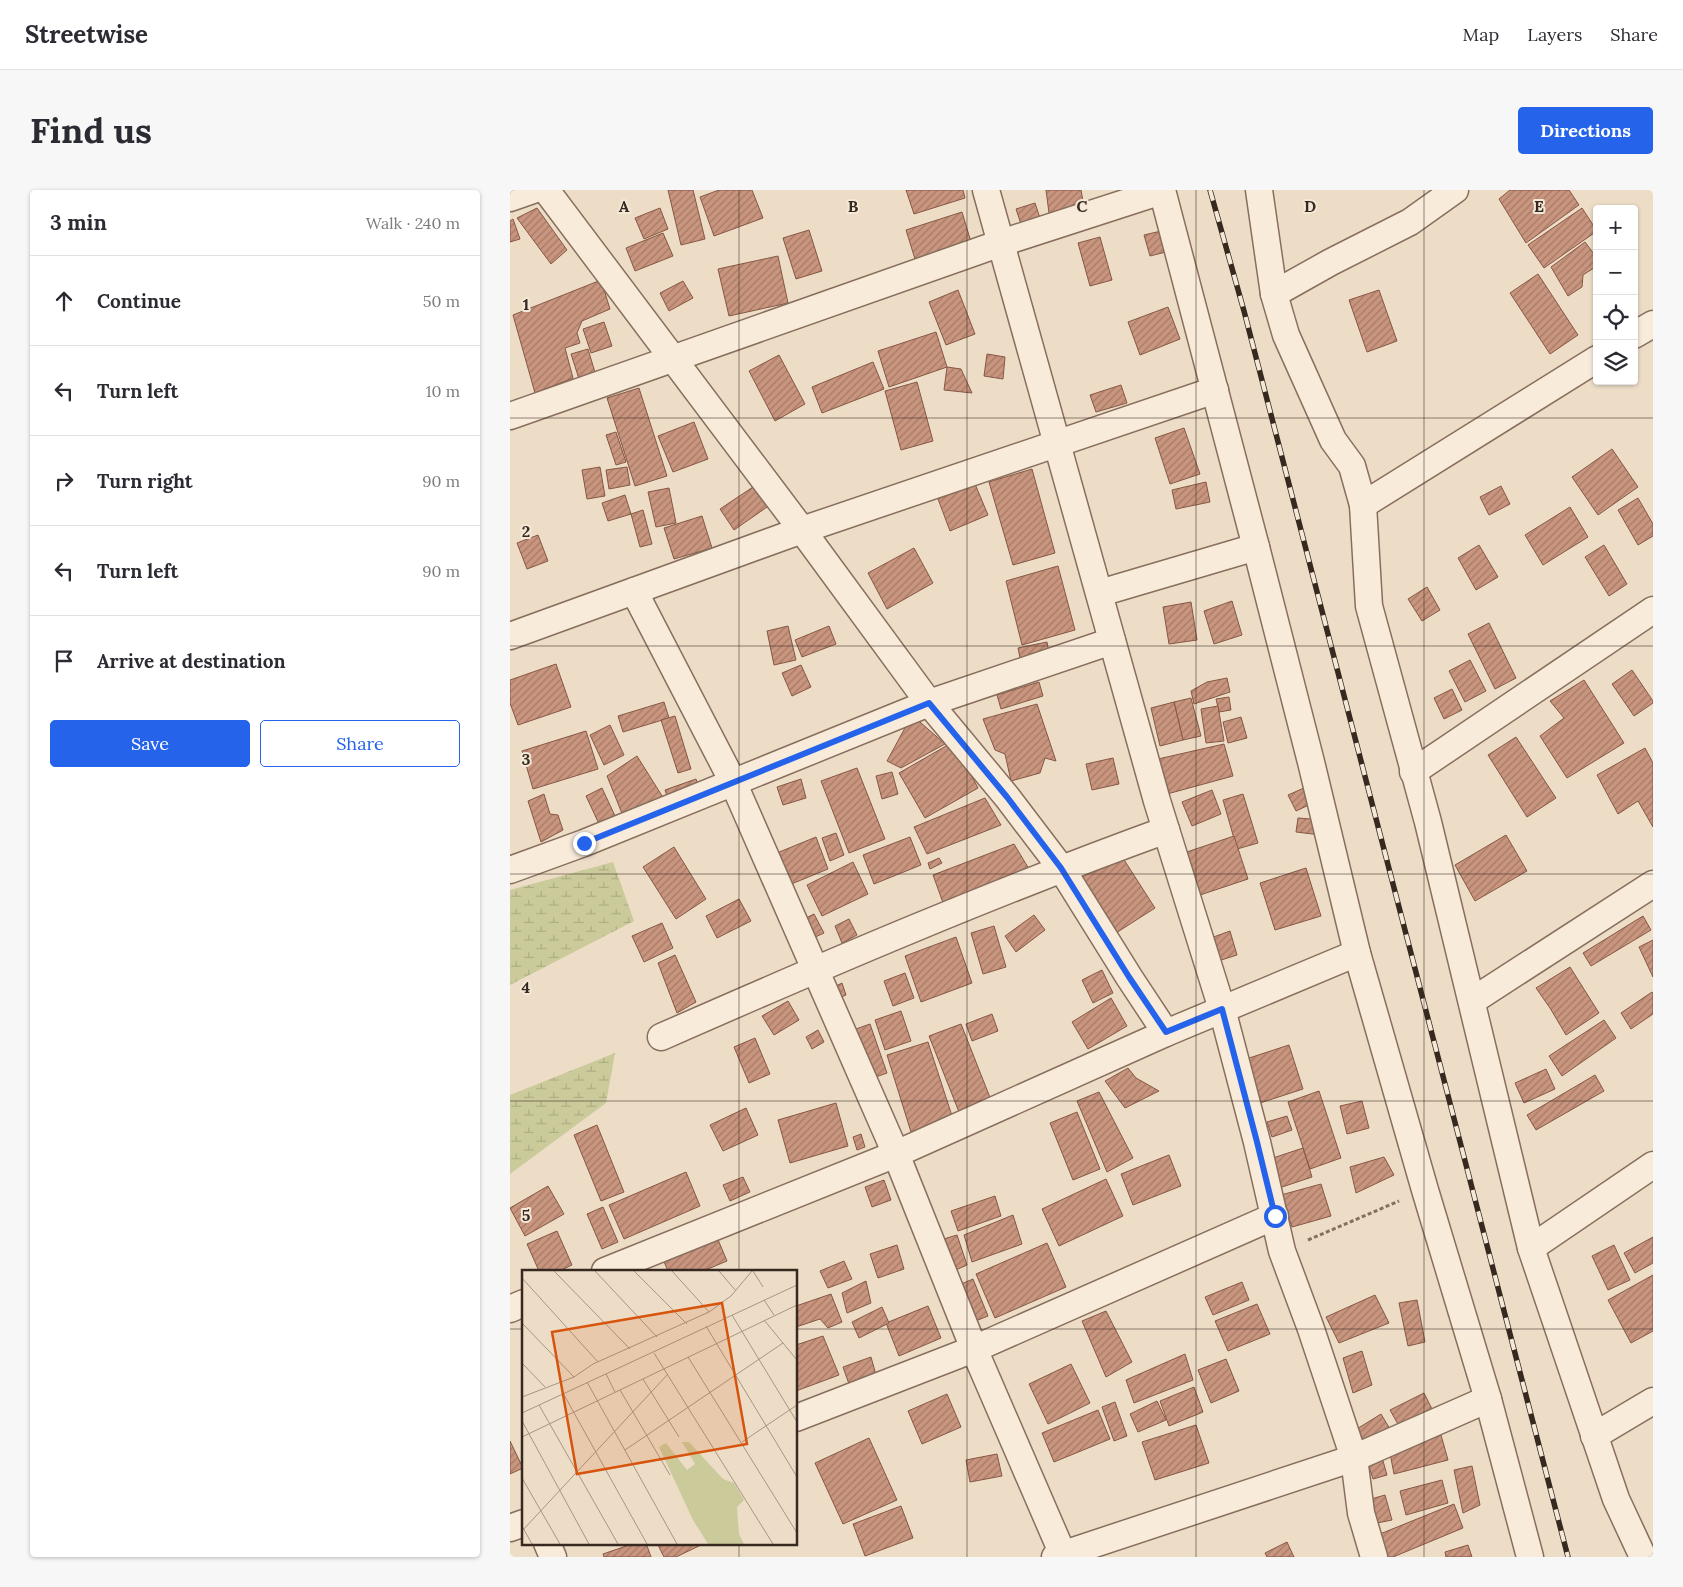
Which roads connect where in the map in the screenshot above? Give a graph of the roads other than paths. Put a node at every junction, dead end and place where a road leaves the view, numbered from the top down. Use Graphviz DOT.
graph roads {
  1 [pos="533,190"];
  2 [pos="546,190"];
  3 [pos="986,190"];
  4 [pos="1162,190"];
  5 [pos="1259,190"];
  6 [pos="1454,190"];
  7 [pos="510,198"];
  8 [pos="1002,244"];
  9 [pos="1274,294"];
  10 [pos="1653,324"];
  11 [pos="1638,333"];
  12 [pos="674,359"];
  13 [pos="1593,361"];
  14 [pos="1215,390"];
  15 [pos="510,416"];
  16 [pos="1056,443"];
  17 [pos="1363,505"];
  18 [pos="802,530"];
  19 [pos="1256,547"];
  20 [pos="634,592"];
  21 [pos="1100,593"];
  22 [pos="1653,610"];
  23 [pos="510,636"];
  24 [pos="1112,641"];
  25 [pos="929,703"];
  26 [pos="1413,772"];
  27 [pos="733,782"];
  28 [pos="1166,830"];
  29 [pos="1061,868"];
  30 [pos="510,870"];
  31 [pos="1653,884"];
  32 [pos="1357,953"];
  33 [pos="814,970"];
  34 [pos="1472,1000"];
  35 [pos="1222,1009"];
  36 [pos="1166,1032"];
  37 [pos="661,1037"];
  38 [pos="896,1154"];
  39 [pos="1653,1165"];
  40 [pos="1275,1216"];
  41 [pos="1531,1248"];
  42 [pos="607,1270"];
  43 [pos="522,1304"];
  44 [pos="510,1309"];
  45 [pos="974,1350"];
  46 [pos="1488,1399"];
  47 [pos="1653,1401"];
  48 [pos="798,1417"];
  49 [pos="1594,1436"];
  50 [pos="1354,1458"];
  51 [pos="522,1524"];
  52 [pos="510,1528"];
  53 [pos="547,1544"];
  54 [pos="1061,1556"];
  55 [pos="553,1557"];
  56 [pos="1374,1557"];
  57 [pos="1530,1557"];
  58 [pos="1643,1557"];
  1 -- 7 [label="street"];
  2 -- 12 [label="street"];
  3 -- 8 [label="street"];
  4 -- 8 [label="street"];
  4 -- 14 [label="street"];
  5 -- 9 [label="street"];
  6 -- 9 [label="street"];
  8 -- 12 [label="street"];
  8 -- 16 [label="street"];
  9 -- 17 [label="street"];
  10 -- 11 [label="street"];
  12 -- 15 [label="street"];
  12 -- 18 [label="street"];
  13 -- 17 [label="street"];
  14 -- 16 [label="street"];
  14 -- 19 [label="street"];
  16 -- 18 [label="street"];
  16 -- 21 [label="street"];
  17 -- 26 [label="street"];
  18 -- 20 [label="street"];
  18 -- 25 [label="street"];
  19 -- 21 [label="street"];
  19 -- 32 [label="street"];
  20 -- 23 [label="street"];
  20 -- 27 [label="street"];
  21 -- 24 [label="street"];
  22 -- 26 [label="street"];
  24 -- 25 [label="street"];
  24 -- 28 [label="street"];
  25 -- 27 [label="street"];
  25 -- 29 [label="street"];
  26 -- 34 [label="street"];
  27 -- 30 [label="street"];
  27 -- 33 [label="street"];
  28 -- 29 [label="street"];
  28 -- 35 [label="street"];
  29 -- 33 [label="street"];
  29 -- 36 [label="street"];
  31 -- 34 [label="street"];
  32 -- 35 [label="street"];
  32 -- 46 [label="street"];
  33 -- 37 [label="street"];
  33 -- 38 [label="street"];
  34 -- 41 [label="street"];
  35 -- 36 [label="street"];
  35 -- 40 [label="street"];
  36 -- 38 [label="street"];
  38 -- 42 [label="street"];
  38 -- 45 [label="street"];
  39 -- 41 [label="street"];
  40 -- 45 [label="street"];
  40 -- 50 [label="street"];
  41 -- 49 [label="street"];
  43 -- 44 [label="street"];
  45 -- 48 [label="street"];
  45 -- 54 [label="street"];
  46 -- 50 [label="street"];
  46 -- 57 [label="street"];
  47 -- 49 [label="street"];
  49 -- 58 [label="street"];
  50 -- 54 [label="street"];
  50 -- 56 [label="street"];
  51 -- 52 [label="street"];
  53 -- 55 [label="street"];
}
